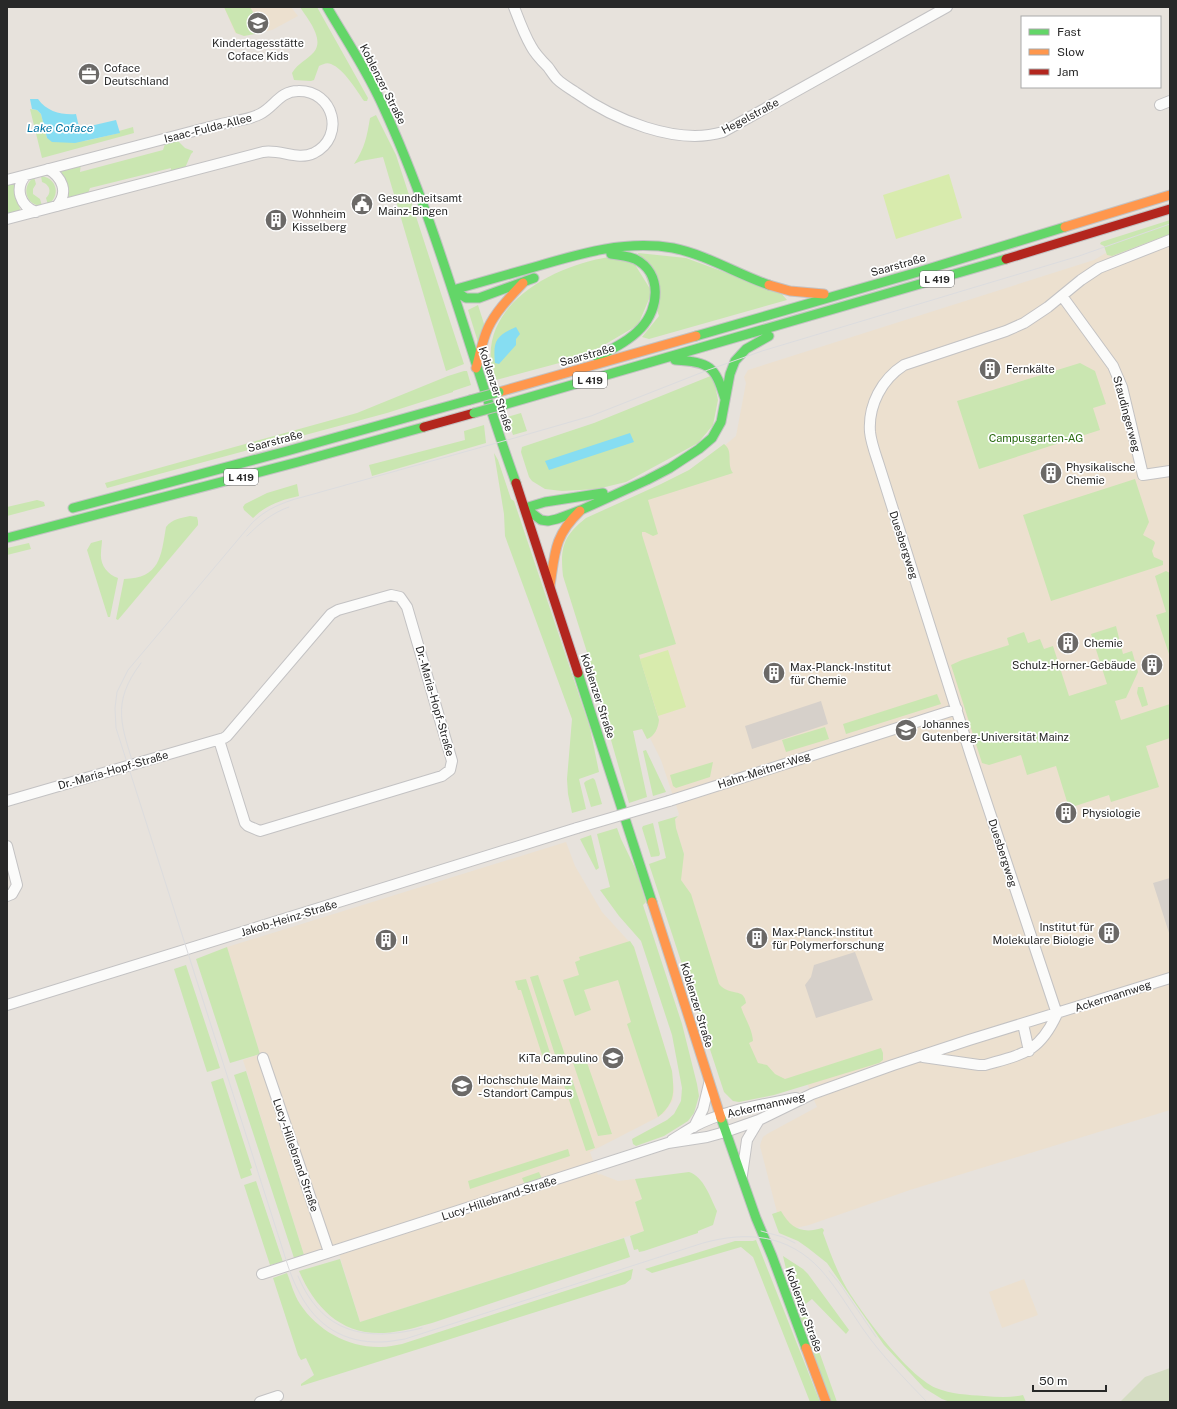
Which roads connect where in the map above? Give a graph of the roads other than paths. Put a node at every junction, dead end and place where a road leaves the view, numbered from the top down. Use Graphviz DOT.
graph roads {
  1 [pos="327,7"];
  2 [pos="514,7"];
  3 [pos="946,7"];
  4 [pos="48,169"];
  5 [pos="26,175"];
  6 [pos="7,180"];
  7 [pos="1170,195"];
  8 [pos="57,206"];
  9 [pos="1170,209"];
  10 [pos="36,212"];
  11 [pos="7,219"];
  12 [pos="1170,240"];
  13 [pos="523,282"];
  14 [pos="453,290"];
  15 [pos="839,294"];
  16 [pos="1062,296"];
  17 [pos="798,320"];
  18 [pos="662,360"];
  19 [pos="476,368"];
  20 [pos="568,372"];
  21 [pos="726,399"];
  22 [pos="1170,471"];
  23 [pos="622,490"];
  24 [pos="525,508"];
  25 [pos="64,510"];
  26 [pos="581,510"];
  27 [pos="7,538"];
  28 [pos="550,586"];
  29 [pos="956,709"];
  30 [pos="219,740"];
  31 [pos="7,801"];
  32 [pos="574,830"];
  33 [pos="7,846"];
  34 [pos="7,896"];
  35 [pos="1170,978"];
  36 [pos="7,1005"];
  37 [pos="1057,1014"];
  38 [pos="1023,1024"];
  39 [pos="1029,1051"];
  40 [pos="919,1057"];
  41 [pos="263,1058"];
  42 [pos="709,1084"];
  43 [pos="812,1094"];
  44 [pos="720,1116"];
  45 [pos="759,1120"];
  46 [pos="694,1127"];
  47 [pos="725,1132"];
  48 [pos="668,1143"];
  49 [pos="742,1179"];
  50 [pos="329,1252"];
  51 [pos="262,1274"];
  52 [pos="278,1396"];
  53 [pos="260,1402"];
  54 [pos="826,1402"];
  1 -- 14 [label="main road, Koblenzer Straße"];
  2 -- 3 [label="street, Hegelstraße"];
  4 -- 5 [label="street, Isaac-Fulda-Allee"];
  4 -- 8 [label="street"];
  4 -- 8 [label="street, Isaac-Fulda-Allee"];
  5 -- 6 [label="street, Isaac-Fulda-Allee"];
  5 -- 10 [label="street"];
  7 -- 15 [label="main road, Saarstraße / L 419"];
  8 -- 10 [label="street, Isaac-Fulda-Allee"];
  9 -- 17 [label="main road, L 419"];
  10 -- 11 [label="street, Isaac-Fulda-Allee"];
  12 -- 16 [label="street, Duesbergweg"];
  13 -- 14 [label="main road"];
  13 -- 19 [label="main road"];
  13 -- 20 [label="main road"];
  14 -- 15 [label="main road"];
  14 -- 19 [label="main road, Koblenzer Straße"];
  15 -- 20 [label="main road, Saarstraße / L 419"];
  16 -- 22 [label="street, Staudingerweg"];
  16 -- 29 [label="street, Duesbergweg"];
  17 -- 18 [label="main road, L 419"];
  17 -- 21 [label="main road"];
  18 -- 21 [label="main road"];
  18 -- 27 [label="main road, L 419, bridge"];
  19 -- 24 [label="main road, Koblenzer Straße"];
  20 -- 25 [label="main road, Saarstraße / L 419, bridge"];
  21 -- 23 [label="main road"];
  23 -- 24 [label="main road"];
  23 -- 26 [label="main road"];
  24 -- 26 [label="main road"];
  24 -- 28 [label="main road, Koblenzer Straße"];
  26 -- 28 [label="main road"];
  28 -- 42 [label="main road, Koblenzer Straße"];
  29 -- 32 [label="street, Hahn-Meitner-Weg, bridge"];
  29 -- 37 [label="street, Duesbergweg"];
  30 -- 30 [label="street, Dr.-Maria-Hopf-Straße"];
  30 -- 31 [label="street, Dr.-Maria-Hopf-Straße"];
  32 -- 36 [label="street, Jakob-Heinz-Straße"];
  33 -- 34 [label="street"];
  35 -- 37 [label="street, Ackermannweg"];
  37 -- 38 [label="street, Ackermannweg"];
  37 -- 39 [label="street, Ackermannweg"];
  38 -- 39 [label="street"];
  38 -- 40 [label="street, Ackermannweg"];
  39 -- 40 [label="street, Ackermannweg"];
  40 -- 43 [label="street, Ackermannweg"];
  41 -- 50 [label="street, Lucy-Hillebrand Straße"];
  42 -- 44 [label="main road, Koblenzer Straße"];
  42 -- 46 [label="street"];
  43 -- 44 [label="street, Ackermannweg"];
  43 -- 45 [label="street, Ackermannweg"];
  44 -- 46 [label="street, Lucy-Hillebrand-Straße"];
  44 -- 47 [label="main road, Koblenzer Straße"];
  45 -- 47 [label="street, Ackermannweg"];
  45 -- 49 [label="street, Ackermannweg"];
  46 -- 48 [label="street, Lucy-Hillebrand-Straße"];
  47 -- 48 [label="street, Lucy-Hillebrand-Straße"];
  47 -- 49 [label="main road, Koblenzer Straße"];
  48 -- 50 [label="street, Lucy-Hillebrand-Straße"];
  49 -- 54 [label="main road, Koblenzer Straße"];
  50 -- 51 [label="street, Lucy-Hillebrand-Straße"];
  52 -- 53 [label="street"];
}
